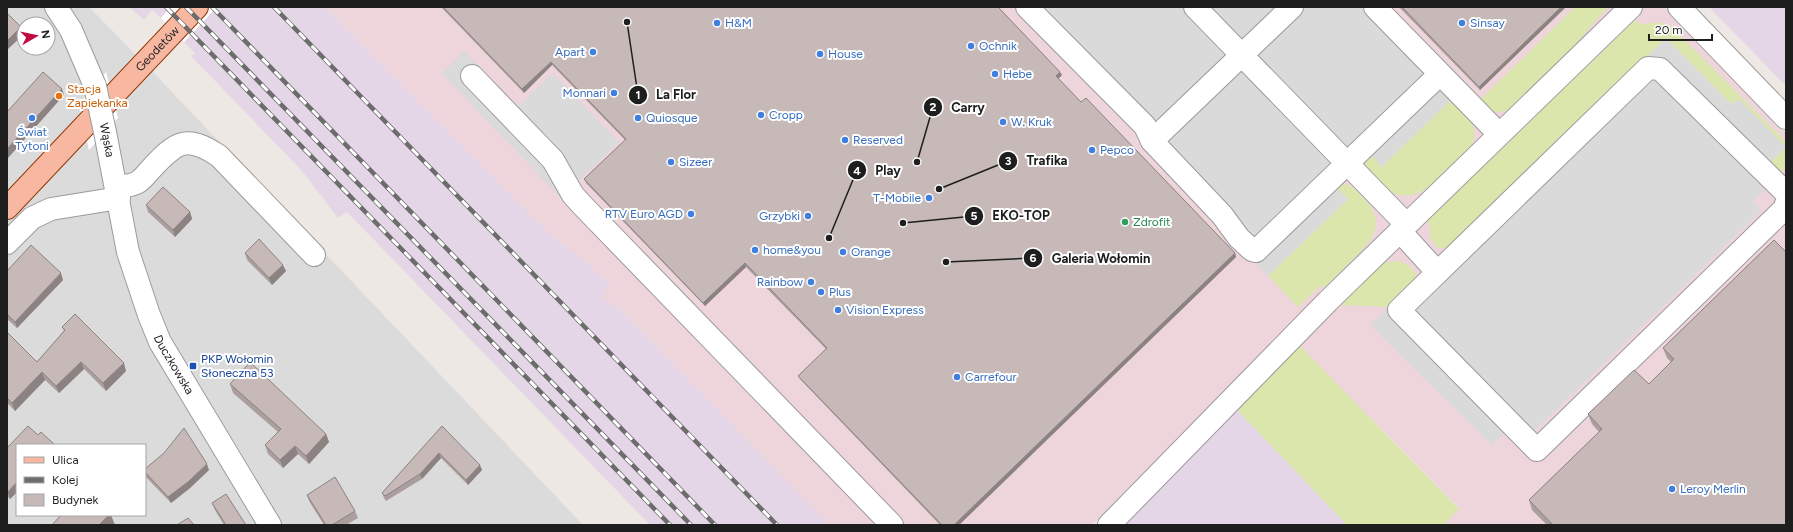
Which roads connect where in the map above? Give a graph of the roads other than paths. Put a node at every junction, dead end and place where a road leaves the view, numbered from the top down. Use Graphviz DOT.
graph roads {
  1 [pos="56,7"];
  2 [pos="197,7"];
  3 [pos="1027,7"];
  4 [pos="1195,7"];
  5 [pos="1292,7"];
  6 [pos="1375,7"];
  7 [pos="1631,7"];
  8 [pos="1679,7"];
  9 [pos="1241,55"];
  10 [pos="1440,74"];
  11 [pos="472,76"];
  12 [pos="1786,118"];
  13 [pos="1499,134"];
  14 [pos="1152,141"];
  15 [pos="1347,164"];
  16 [pos="118,192"];
  17 [pos="1786,193"];
  18 [pos="1786,204"];
  19 [pos="7,208"];
  20 [pos="1403,228"];
  21 [pos="7,243"];
  22 [pos="314,255"];
  23 [pos="1437,272"];
  24 [pos="270,525"];
  25 [pos="892,525"];
  26 [pos="1109,525"];
  1 -- 16 [label="street, Wąska, bridge"];
  2 -- 19 [label="main road, Geodetów"];
  3 -- 14 [label="street"];
  4 -- 9 [label="street"];
  5 -- 9 [label="street"];
  6 -- 10 [label="street"];
  7 -- 13 [label="street"];
  8 -- 12 [label="street"];
  9 -- 14 [label="street"];
  9 -- 15 [label="street"];
  10 -- 13 [label="street"];
  10 -- 15 [label="street"];
  11 -- 25 [label="street"];
  13 -- 20 [label="street"];
  14 -- 15 [label="street"];
  15 -- 20 [label="street"];
  16 -- 21 [label="street"];
  16 -- 22 [label="street"];
  16 -- 24 [label="street, Duczkowska"];
  17 -- 23 [label="street"];
  18 -- 23 [label="street"];
  20 -- 23 [label="street"];
  20 -- 26 [label="street"];
}
